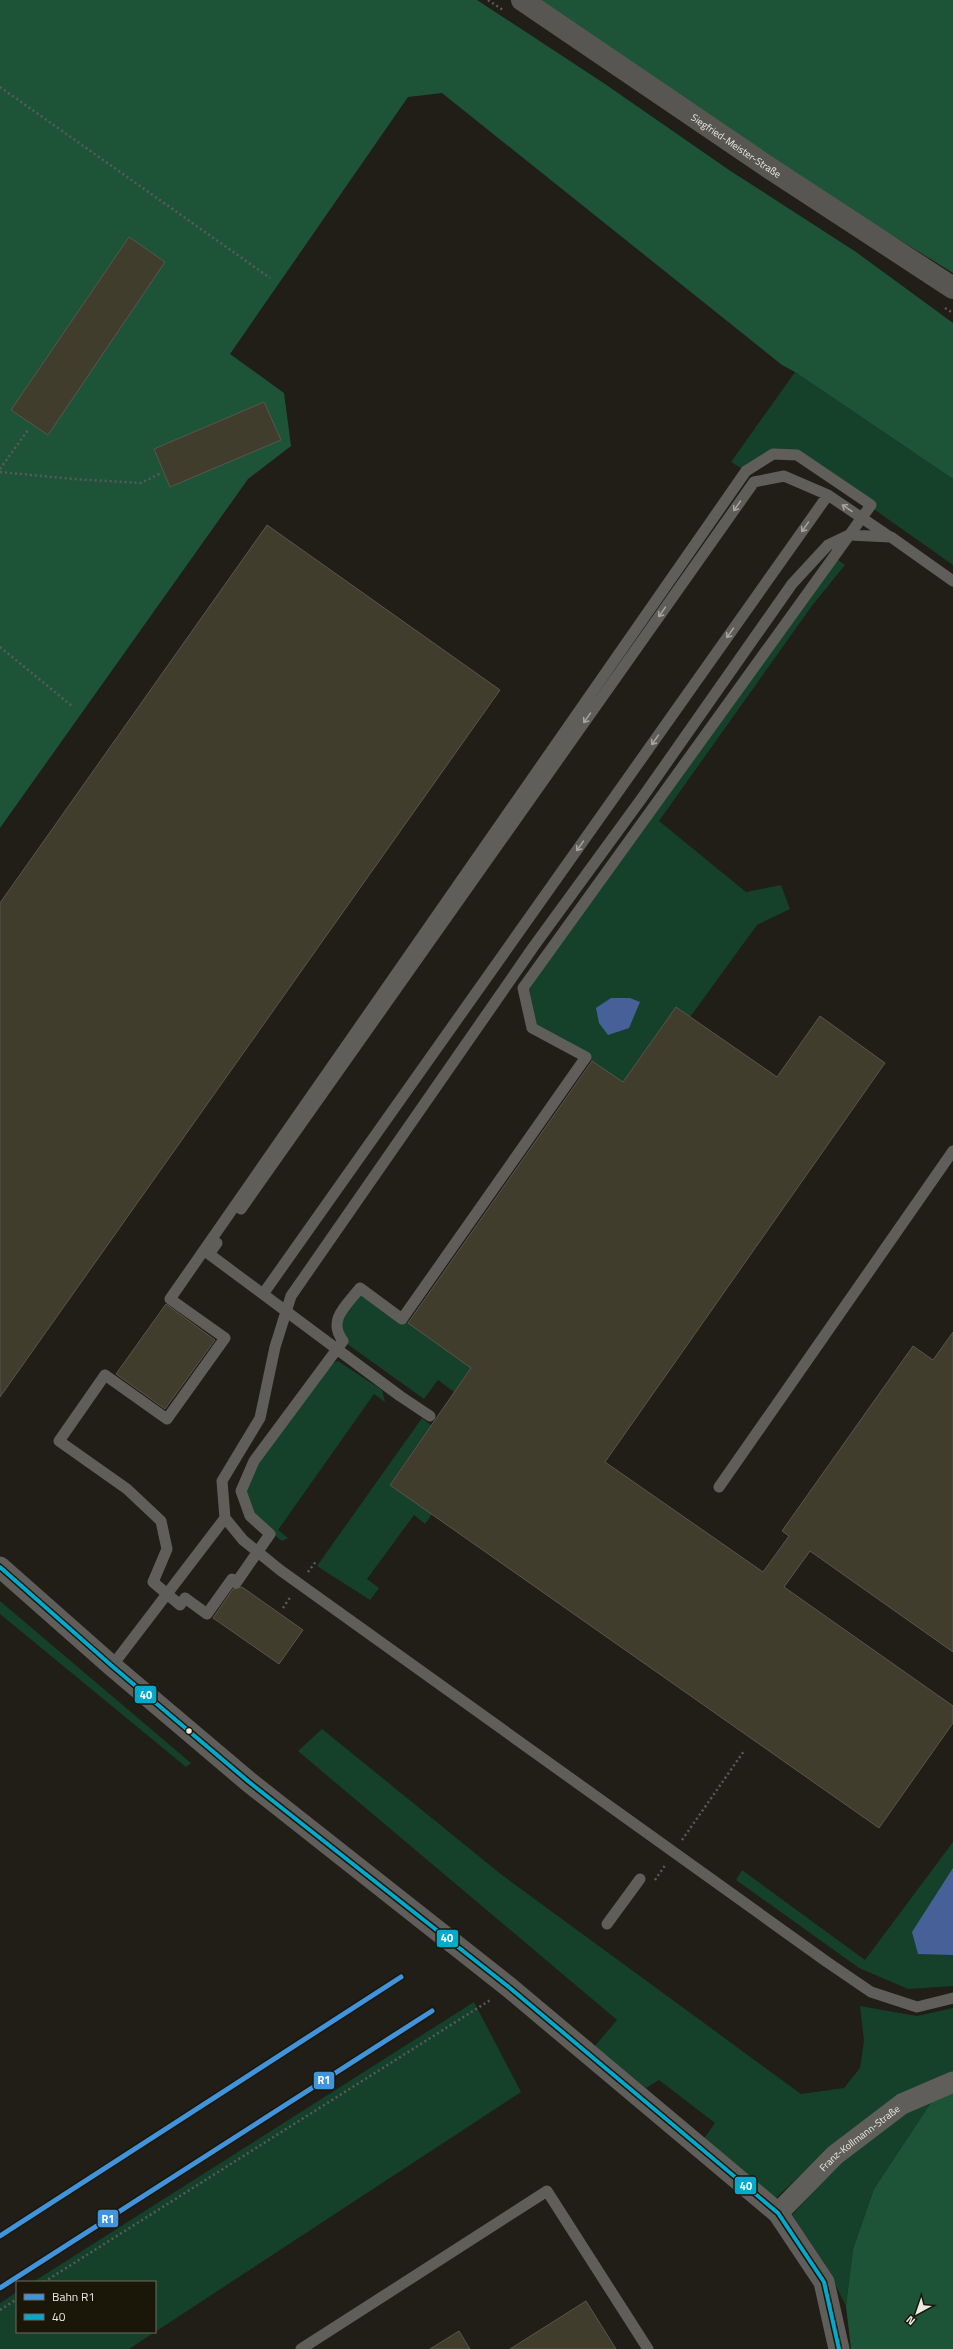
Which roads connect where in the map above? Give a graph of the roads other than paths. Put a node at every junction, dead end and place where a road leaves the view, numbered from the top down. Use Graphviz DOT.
graph roads {
  1 [pos="522,0"];
  2 [pos="953,288"];
  3 [pos="828,495"];
  4 [pos="862,518"];
  5 [pos="849,535"];
  6 [pos="891,537"];
  7 [pos="953,581"];
  8 [pos="953,1151"];
  9 [pos="264,1294"];
  10 [pos="286,1311"];
  11 [pos="338,1350"];
  12 [pos="430,1416"];
  13 [pos="719,1487"];
  14 [pos="225,1518"];
  15 [pos="258,1552"];
  16 [pos="0,1567"];
  17 [pos="168,1595"];
  18 [pos="112,1666"];
  19 [pos="640,1879"];
  20 [pos="607,1924"];
  21 [pos="953,1998"];
  22 [pos="953,2082"];
  23 [pos="778,2213"];
  24 [pos="301,2349"];
  25 [pos="648,2349"];
  26 [pos="839,2349"];
  1 -- 2 [label="street, Siegfried-Meister-Straße"];
  4 -- 3 [label="lane, one-way"];
  3 -- 9 [label="lane, one-way"];
  3 -- 9 [label="lane, one-way"];
  4 -- 5 [label="lane"];
  4 -- 6 [label="lane"];
  4 -- 17 [label="lane"];
  5 -- 6 [label="lane"];
  5 -- 10 [label="lane"];
  5 -- 11 [label="lane"];
  6 -- 7 [label="lane"];
  8 -- 13 [label="lane"];
  9 -- 10 [label="lane"];
  10 -- 11 [label="lane"];
  10 -- 14 [label="lane"];
  11 -- 12 [label="lane"];
  11 -- 15 [label="lane"];
  14 -- 15 [label="lane"];
  14 -- 17 [label="lane"];
  15 -- 17 [label="lane"];
  15 -- 21 [label="lane"];
  16 -- 18 [label="street"];
  17 -- 18 [label="lane"];
  18 -- 23 [label="street"];
  19 -- 20 [label="lane"];
  22 -- 23 [label="street, Franz-Kollmann-Straße"];
  23 -- 26 [label="street"];
  24 -- 25 [label="lane"];
}
